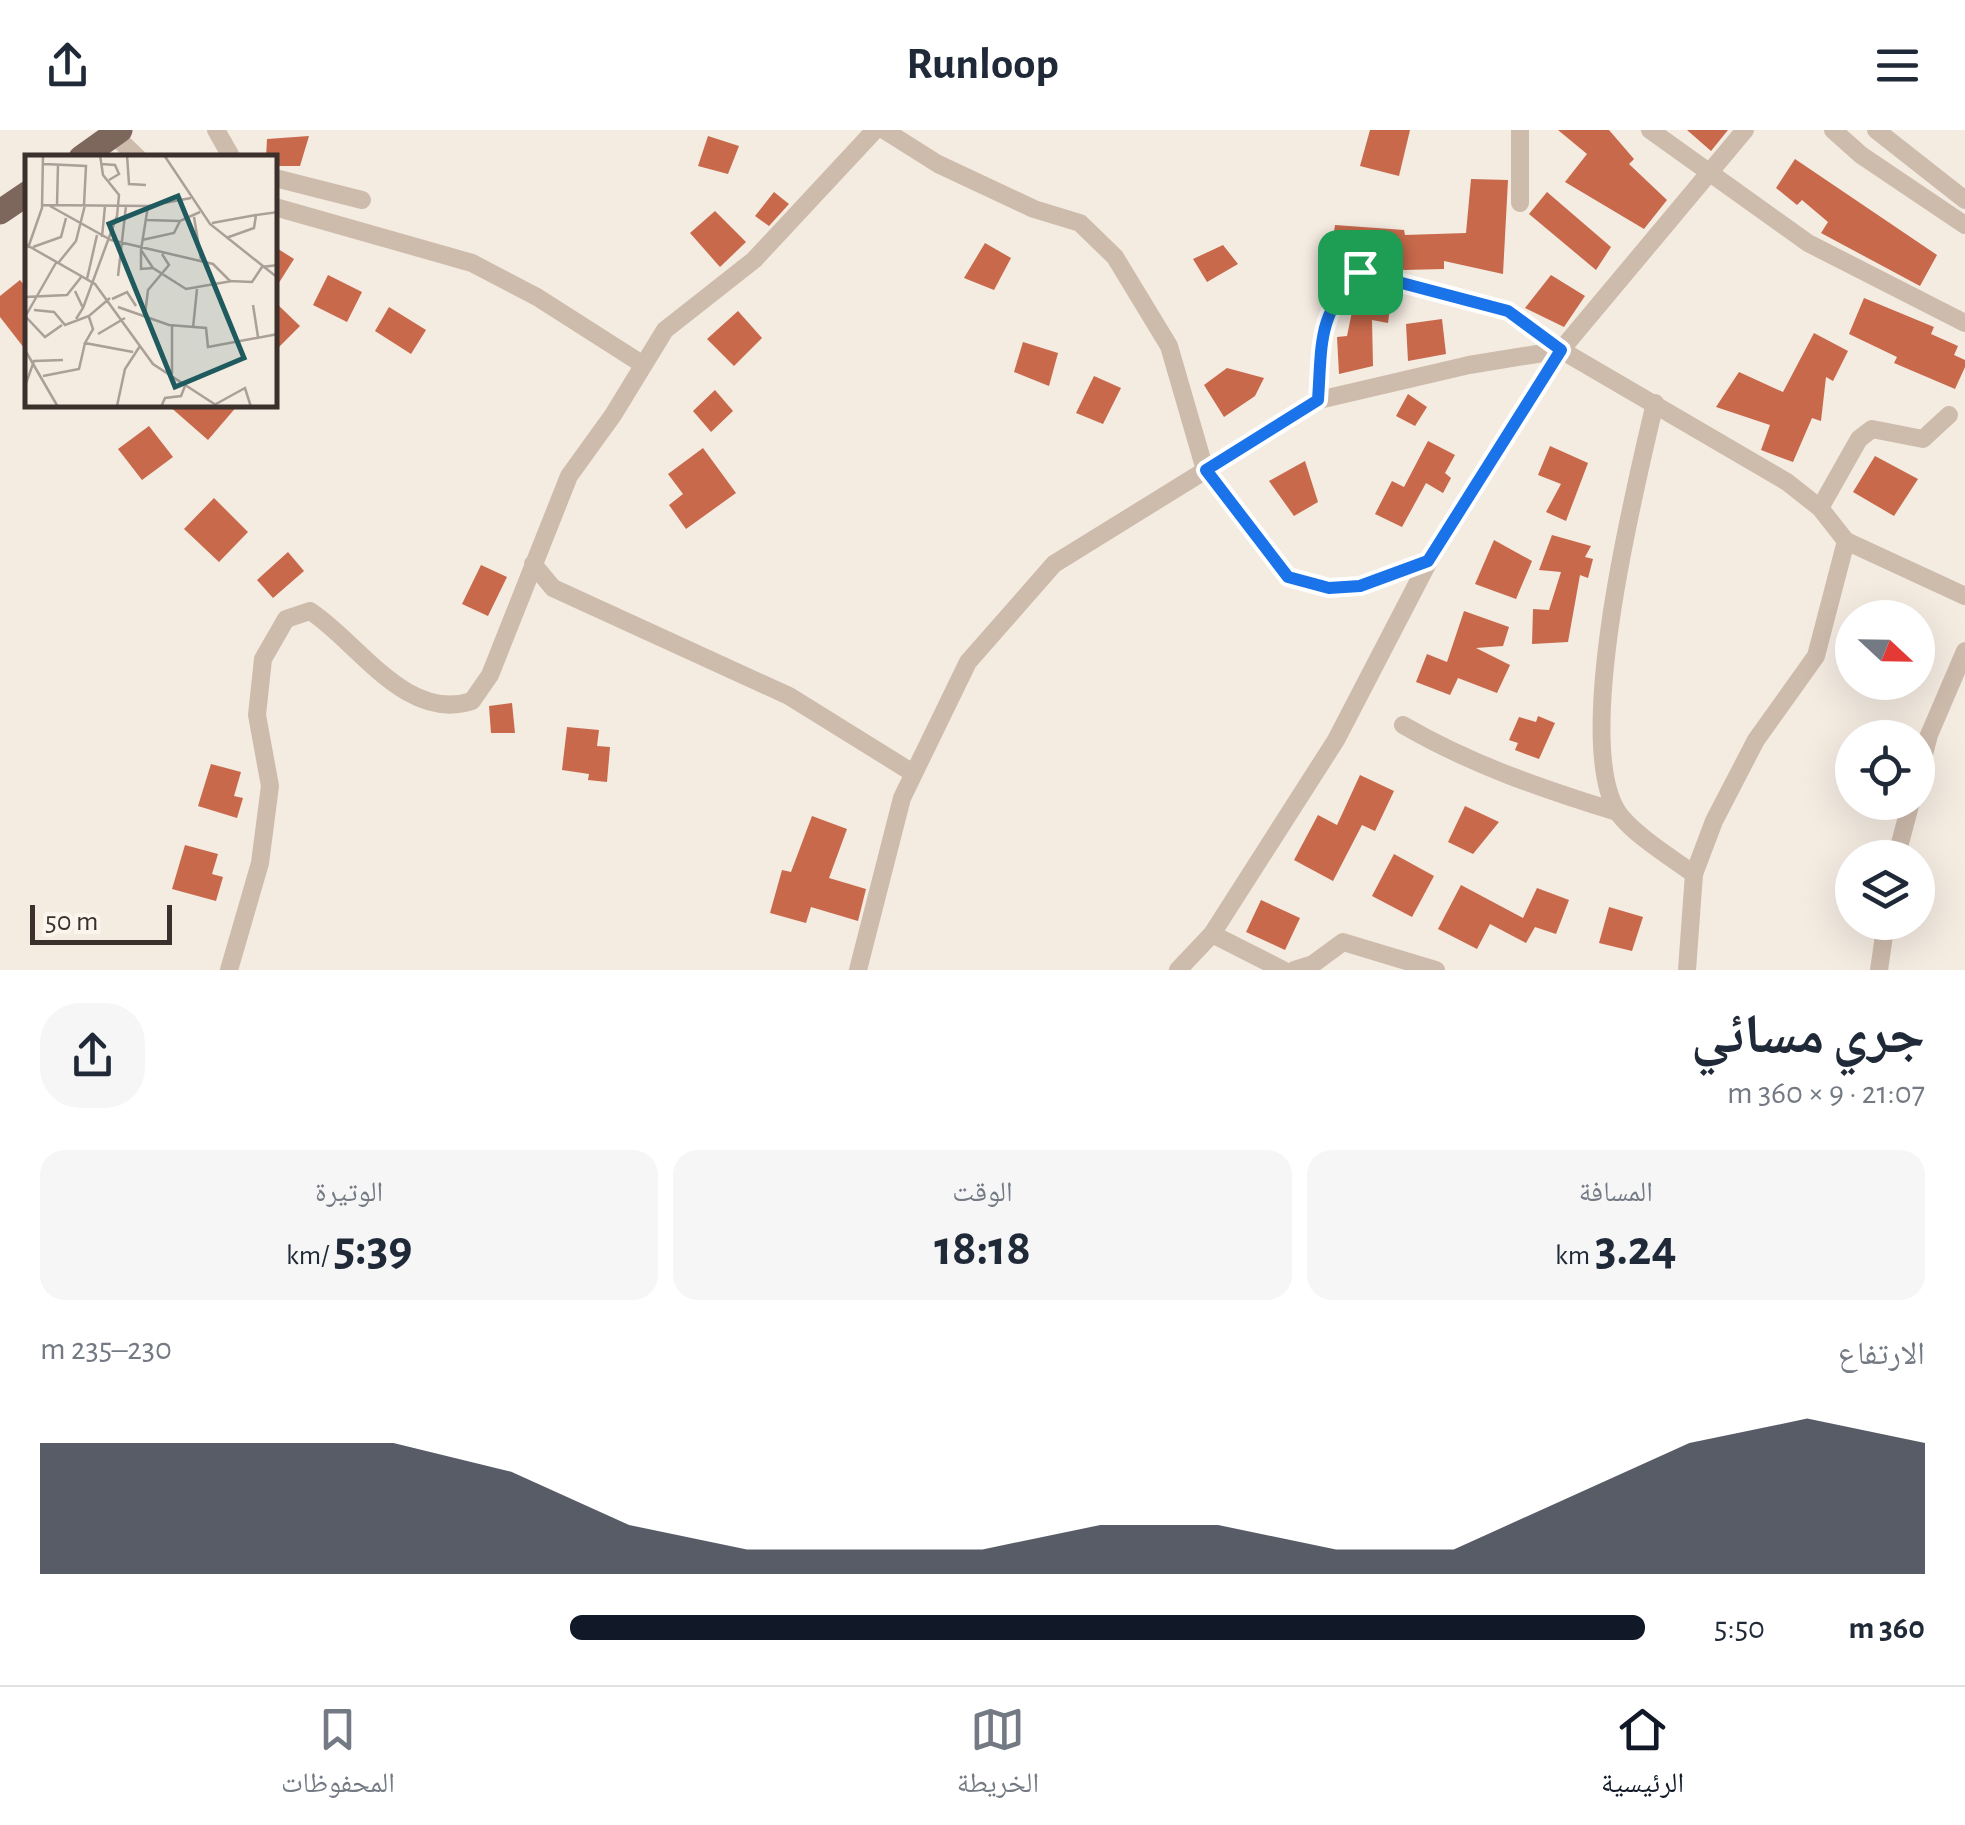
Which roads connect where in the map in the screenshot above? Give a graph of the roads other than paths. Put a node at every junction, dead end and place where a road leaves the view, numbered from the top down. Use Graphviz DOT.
graph roads {
  1 [pos="216,130"];
  2 [pos="875,130"];
  3 [pos="884,130"];
  4 [pos="1520,130"];
  5 [pos="1650,130"];
  6 [pos="1746,130"];
  7 [pos="1833,130"];
  8 [pos="1876,130"];
  9 [pos="117,132"];
  10 [pos="85,155"];
  11 [pos="136,155"];
  12 [pos="230,155"];
  13 [pos="1709,176"];
  14 [pos="278,179"];
  15 [pos="25,196"];
  16 [pos="362,200"];
  17 [pos="1965,200"];
  18 [pos="1520,203"];
  19 [pos="278,208"];
  20 [pos="0,212"];
  21 [pos="1965,225"];
  22 [pos="1965,323"];
  23 [pos="1561,350"];
  24 [pos="642,364"];
  25 [pos="1318,400"];
  26 [pos="1655,403"];
  27 [pos="1950,415"];
  28 [pos="1206,470"];
  29 [pos="1820,508"];
  30 [pos="1846,541"];
  31 [pos="1428,561"];
  32 [pos="533,564"];
  33 [pos="1965,596"];
  34 [pos="1965,651"];
  35 [pos="1935,720"];
  36 [pos="1402,724"];
  37 [pos="913,773"];
  38 [pos="1617,812"];
  39 [pos="1694,874"];
  40 [pos="1212,934"];
  41 [pos="1883,940"];
  42 [pos="228,970"];
  43 [pos="858,970"];
  44 [pos="1178,970"];
  45 [pos="1284,970"];
  46 [pos="1294,970"];
  47 [pos="1436,970"];
  48 [pos="1687,970"];
  49 [pos="1879,970"];
  1 -- 12 [label="street"];
  2 -- 24 [label="street"];
  3 -- 28 [label="street"];
  4 -- 18 [label="street"];
  5 -- 13 [label="street"];
  6 -- 13 [label="street"];
  7 -- 21 [label="street"];
  8 -- 17 [label="street"];
  9 -- 10 [label="main road"];
  9 -- 11 [label="street"];
  13 -- 22 [label="street"];
  13 -- 23 [label="street"];
  14 -- 16 [label="street"];
  15 -- 20 [label="main road"];
  19 -- 24 [label="street"];
  23 -- 25 [label="street"];
  23 -- 25 [label="street"];
  23 -- 26 [label="street"];
  23 -- 31 [label="street"];
  24 -- 32 [label="street"];
  25 -- 28 [label="street"];
  26 -- 29 [label="street"];
  26 -- 38 [label="street"];
  27 -- 29 [label="street"];
  28 -- 31 [label="street"];
  28 -- 37 [label="street"];
  29 -- 30 [label="street"];
  30 -- 33 [label="street"];
  30 -- 39 [label="street"];
  31 -- 40 [label="street"];
  32 -- 37 [label="street"];
  32 -- 42 [label="street"];
  34 -- 35 [label="street"];
  36 -- 38 [label="street"];
  37 -- 43 [label="street"];
  38 -- 39 [label="street"];
  39 -- 48 [label="street"];
  40 -- 44 [label="street"];
  40 -- 45 [label="street"];
  41 -- 49 [label="street"];
  46 -- 47 [label="street"];
}
